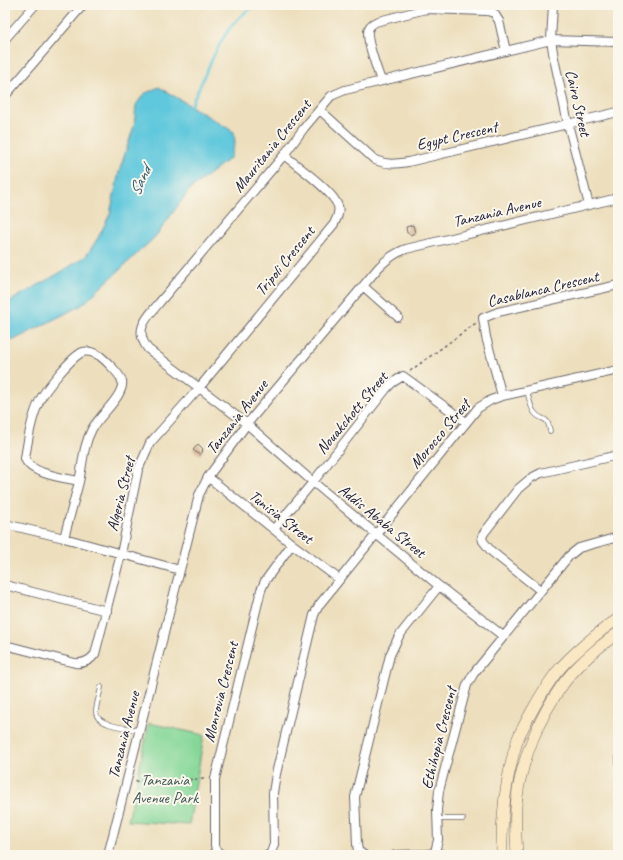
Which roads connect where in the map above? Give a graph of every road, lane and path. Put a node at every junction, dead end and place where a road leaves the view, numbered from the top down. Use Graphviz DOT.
graph roads {
  1 [pos="35,5"];
  2 [pos="82,5"];
  3 [pos="553,5"];
  4 [pos="5,39"];
  5 [pos="552,40"];
  6 [pos="618,42"];
  7 [pos="506,51"];
  8 [pos="381,81"];
  9 [pos="5,96"];
  10 [pos="320,110"];
  11 [pos="618,112"];
  12 [pos="568,124"];
  13 [pos="284,155"];
  14 [pos="618,198"];
  15 [pos="589,205"];
  16 [pos="618,285"];
  17 [pos="363,286"];
  18 [pos="398,317"];
  19 [pos="483,318"];
  20 [pos="618,370"];
  21 [pos="403,376"];
  22 [pos="199,388"];
  23 [pos="527,390"];
  24 [pos="502,396"];
  25 [pos="466,422"];
  26 [pos="247,424"];
  27 [pos="550,431"];
  28 [pos="618,455"];
  29 [pos="208,476"];
  30 [pos="79,481"];
  31 [pos="313,482"];
  32 [pos="5,524"];
  33 [pos="274,529"];
  34 [pos="376,534"];
  35 [pos="64,538"];
  36 [pos="618,538"];
  37 [pos="292,544"];
  38 [pos="121,554"];
  39 [pos="180,570"];
  40 [pos="339,579"];
  41 [pos="5,585"];
  42 [pos="439,586"];
  43 [pos="540,590"];
  44 [pos="107,611"];
  45 [pos="618,619"];
  46 [pos="618,633"];
  47 [pos="503,636"];
  48 [pos="5,645"];
  49 [pos="102,687"];
  50 [pos="140,730"];
  51 [pos="618,731"];
  52 [pos="214,779"];
  53 [pos="127,781"];
  54 [pos="437,819"];
  55 [pos="463,819"];
  56 [pos="618,826"];
  57 [pos="435,852"];
  58 [pos="108,855"];
  59 [pos="222,855"];
  60 [pos="268,855"];
  61 [pos="364,855"];
  62 [pos="395,855"];
  63 [pos="444,855"];
  64 [pos="502,855"];
  65 [pos="517,855"];
  1 -- 4 [label="street"];
  2 -- 9 [label="street"];
  3 -- 5 [label="street, Cairo Street"];
  5 -- 6 [label="street, Mauritania Crescent"];
  5 -- 7 [label="street, Mauritania Crescent"];
  5 -- 12 [label="street, Cairo Street"];
  7 -- 8 [label="street, Mauritania Crescent"];
  7 -- 8 [label="street"];
  8 -- 10 [label="street, Mauritania Crescent"];
  10 -- 12 [label="street, Egypt Crescent"];
  10 -- 13 [label="street, Mauritania Crescent"];
  11 -- 12 [label="street, Egypt Crescent"];
  12 -- 15 [label="street, Cairo Street"];
  13 -- 22 [label="street, Tripoli Crescent"];
  13 -- 22 [label="street, Mauritania Crescent"];
  14 -- 15 [label="street, Tanzania Avenue"];
  15 -- 17 [label="street, Tanzania Avenue"];
  16 -- 19 [label="street, Casablanca Crescent"];
  17 -- 18 [label="street"];
  17 -- 26 [label="street, Tanzania Avenue"];
  19 -- 21 [label="path"];
  19 -- 24 [label="street, Casablanca Crescent"];
  20 -- 23 [label="street, Morocco Street"];
  21 -- 25 [label="street, Nouakchott Street"];
  21 -- 31 [label="street, Nouakchott Street"];
  22 -- 26 [label="street, Mauritania Crescent"];
  22 -- 38 [label="street, Algeria Street"];
  23 -- 24 [label="street, Morocco Street"];
  23 -- 27 [label="lane"];
  24 -- 25 [label="street, Morocco Street"];
  25 -- 34 [label="street, Morocco Street"];
  26 -- 29 [label="street, Tanzania Avenue"];
  26 -- 31 [label="street, Addis Ababa Street"];
  28 -- 43 [label="street"];
  29 -- 33 [label="street, Tunisia Street"];
  29 -- 39 [label="street, Tanzania Avenue"];
  30 -- 30 [label="street"];
  30 -- 35 [label="street"];
  31 -- 33 [label="street, Nouakchott Street"];
  31 -- 34 [label="street, Addis Ababa Street"];
  32 -- 35 [label="street"];
  33 -- 37 [label="street, Tunisia Street"];
  34 -- 40 [label="street, Morocco Street"];
  34 -- 42 [label="street, Addis Ababa Street"];
  35 -- 38 [label="street"];
  36 -- 43 [label="street, Ethihopia Crescent"];
  37 -- 40 [label="street, Tunisia Street"];
  37 -- 52 [label="street, Monrovia Crescent"];
  38 -- 39 [label="street"];
  38 -- 44 [label="street, Algeria Street"];
  39 -- 50 [label="street, Tanzania Avenue"];
  40 -- 60 [label="street"];
  41 -- 44 [label="street"];
  42 -- 47 [label="street, Addis Ababa Street"];
  42 -- 61 [label="street"];
  43 -- 47 [label="street, Ethihopia Crescent"];
  44 -- 48 [label="street, Algeria Street"];
  45 -- 64 [label="street"];
  46 -- 65 [label="street"];
  47 -- 54 [label="street, Ethihopia Crescent"];
  49 -- 50 [label="lane"];
  50 -- 53 [label="street, Tanzania Avenue"];
  51 -- 56 [label="lane"];
  52 -- 53 [label="path"];
  52 -- 59 [label="street, Monrovia Crescent"];
  53 -- 58 [label="street, Tanzania Avenue"];
  54 -- 55 [label="lane"];
  54 -- 57 [label="street, Ethihopia Crescent"];
  57 -- 62 [label="street"];
  57 -- 63 [label="street"];
}
